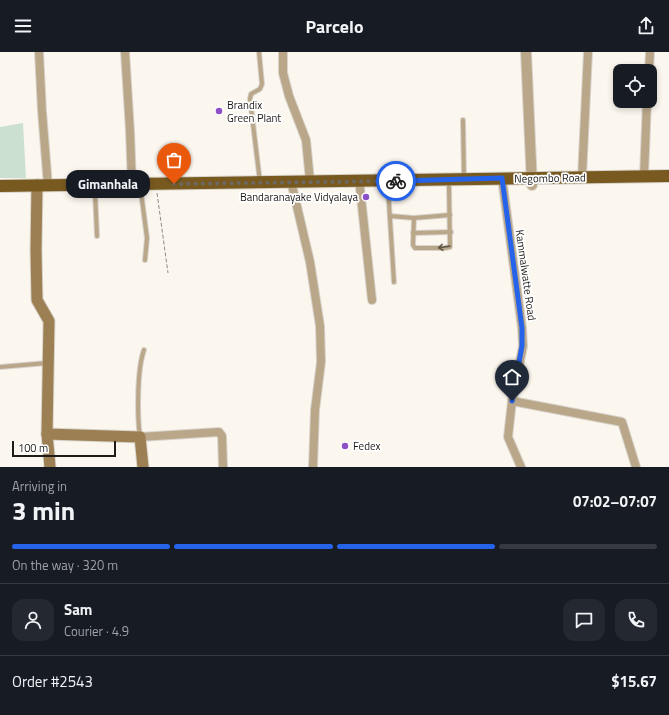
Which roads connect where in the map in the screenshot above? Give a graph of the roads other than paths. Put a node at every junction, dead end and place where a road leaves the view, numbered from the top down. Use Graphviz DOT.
graph roads {
  1 [pos="39,52"];
  2 [pos="125,52"];
  3 [pos="259,52"];
  4 [pos="283,52"];
  5 [pos="526,52"];
  6 [pos="588,52"];
  7 [pos="650,52"];
  8 [pos="649,64"];
  9 [pos="647,108"];
  10 [pos="463,120"];
  11 [pos="644,176"];
  12 [pos="669,176"];
  13 [pos="582,177"];
  14 [pos="464,179"];
  15 [pos="310,181"];
  16 [pos="531,181"];
  17 [pos="260,182"];
  18 [pos="502,182"];
  19 [pos="669,183"];
  20 [pos="292,185"];
  21 [pos="0,186"];
  22 [pos="449,187"];
  23 [pos="41,188"];
  24 [pos="136,188"];
  25 [pos="360,188"];
  26 [pos="388,188"];
  27 [pos="95,192"];
  28 [pos="0,194"];
  29 [pos="450,215"];
  30 [pos="390,216"];
  31 [pos="414,218"];
  32 [pos="451,232"];
  33 [pos="413,233"];
  34 [pos="97,236"];
  35 [pos="145,260"];
  36 [pos="394,282"];
  37 [pos="372,300"];
  38 [pos="144,350"];
  39 [pos="48,362"];
  40 [pos="0,367"];
  41 [pos="512,401"];
  42 [pos="47,434"];
  43 [pos="140,437"];
  44 [pos="50,467"];
  45 [pos="143,467"];
  46 [pos="223,467"];
  47 [pos="313,467"];
  48 [pos="521,467"];
  49 [pos="636,467"];
  1 -- 23 [label="street"];
  2 -- 24 [label="street"];
  3 -- 17 [label="lane"];
  4 -- 15 [label="street"];
  5 -- 16 [label="street"];
  6 -- 13 [label="street"];
  7 -- 8 [label="street"];
  9 -- 11 [label="street"];
  10 -- 14 [label="lane"];
  11 -- 12 [label="highway, Negombo Road"];
  11 -- 13 [label="highway, Negombo Road"];
  13 -- 16 [label="highway, Negombo Road"];
  14 -- 15 [label="highway, Negombo Road"];
  14 -- 18 [label="highway, Negombo Road"];
  15 -- 20 [label="highway, Negombo Road"];
  16 -- 18 [label="highway, Negombo Road"];
  16 -- 19 [label="highway, Negombo Road"];
  17 -- 20 [label="highway, Negombo Road"];
  17 -- 24 [label="highway, Negombo Road"];
  18 -- 22 [label="highway, Negombo Road"];
  18 -- 41 [label="street, Kammalwatte Road"];
  20 -- 24 [label="highway, Negombo Road"];
  20 -- 25 [label="highway, Negombo Road"];
  20 -- 47 [label="street"];
  21 -- 23 [label="highway, Negombo Road"];
  22 -- 26 [label="highway, Negombo Road"];
  22 -- 29 [label="lane"];
  23 -- 24 [label="highway, Negombo Road"];
  23 -- 27 [label="highway, Negombo Road"];
  23 -- 28 [label="highway, Negombo Road"];
  23 -- 39 [label="main road"];
  24 -- 27 [label="highway, Negombo Road"];
  24 -- 35 [label="lane"];
  25 -- 26 [label="highway, Negombo Road"];
  25 -- 37 [label="street"];
  26 -- 30 [label="lane"];
  27 -- 34 [label="lane"];
  29 -- 31 [label="lane"];
  29 -- 32 [label="lane"];
  30 -- 31 [label="lane"];
  30 -- 36 [label="lane"];
  31 -- 33 [label="lane"];
  32 -- 33 [label="lane"];
  32 -- 33 [label="lane, one-way"];
  38 -- 43 [label="lane"];
  39 -- 40 [label="lane"];
  39 -- 42 [label="main road"];
  41 -- 48 [label="street, Kammalwatte Road"];
  41 -- 49 [label="street"];
  42 -- 43 [label="main road"];
  42 -- 44 [label="main road"];
  43 -- 45 [label="main road"];
  43 -- 46 [label="street"];
}
